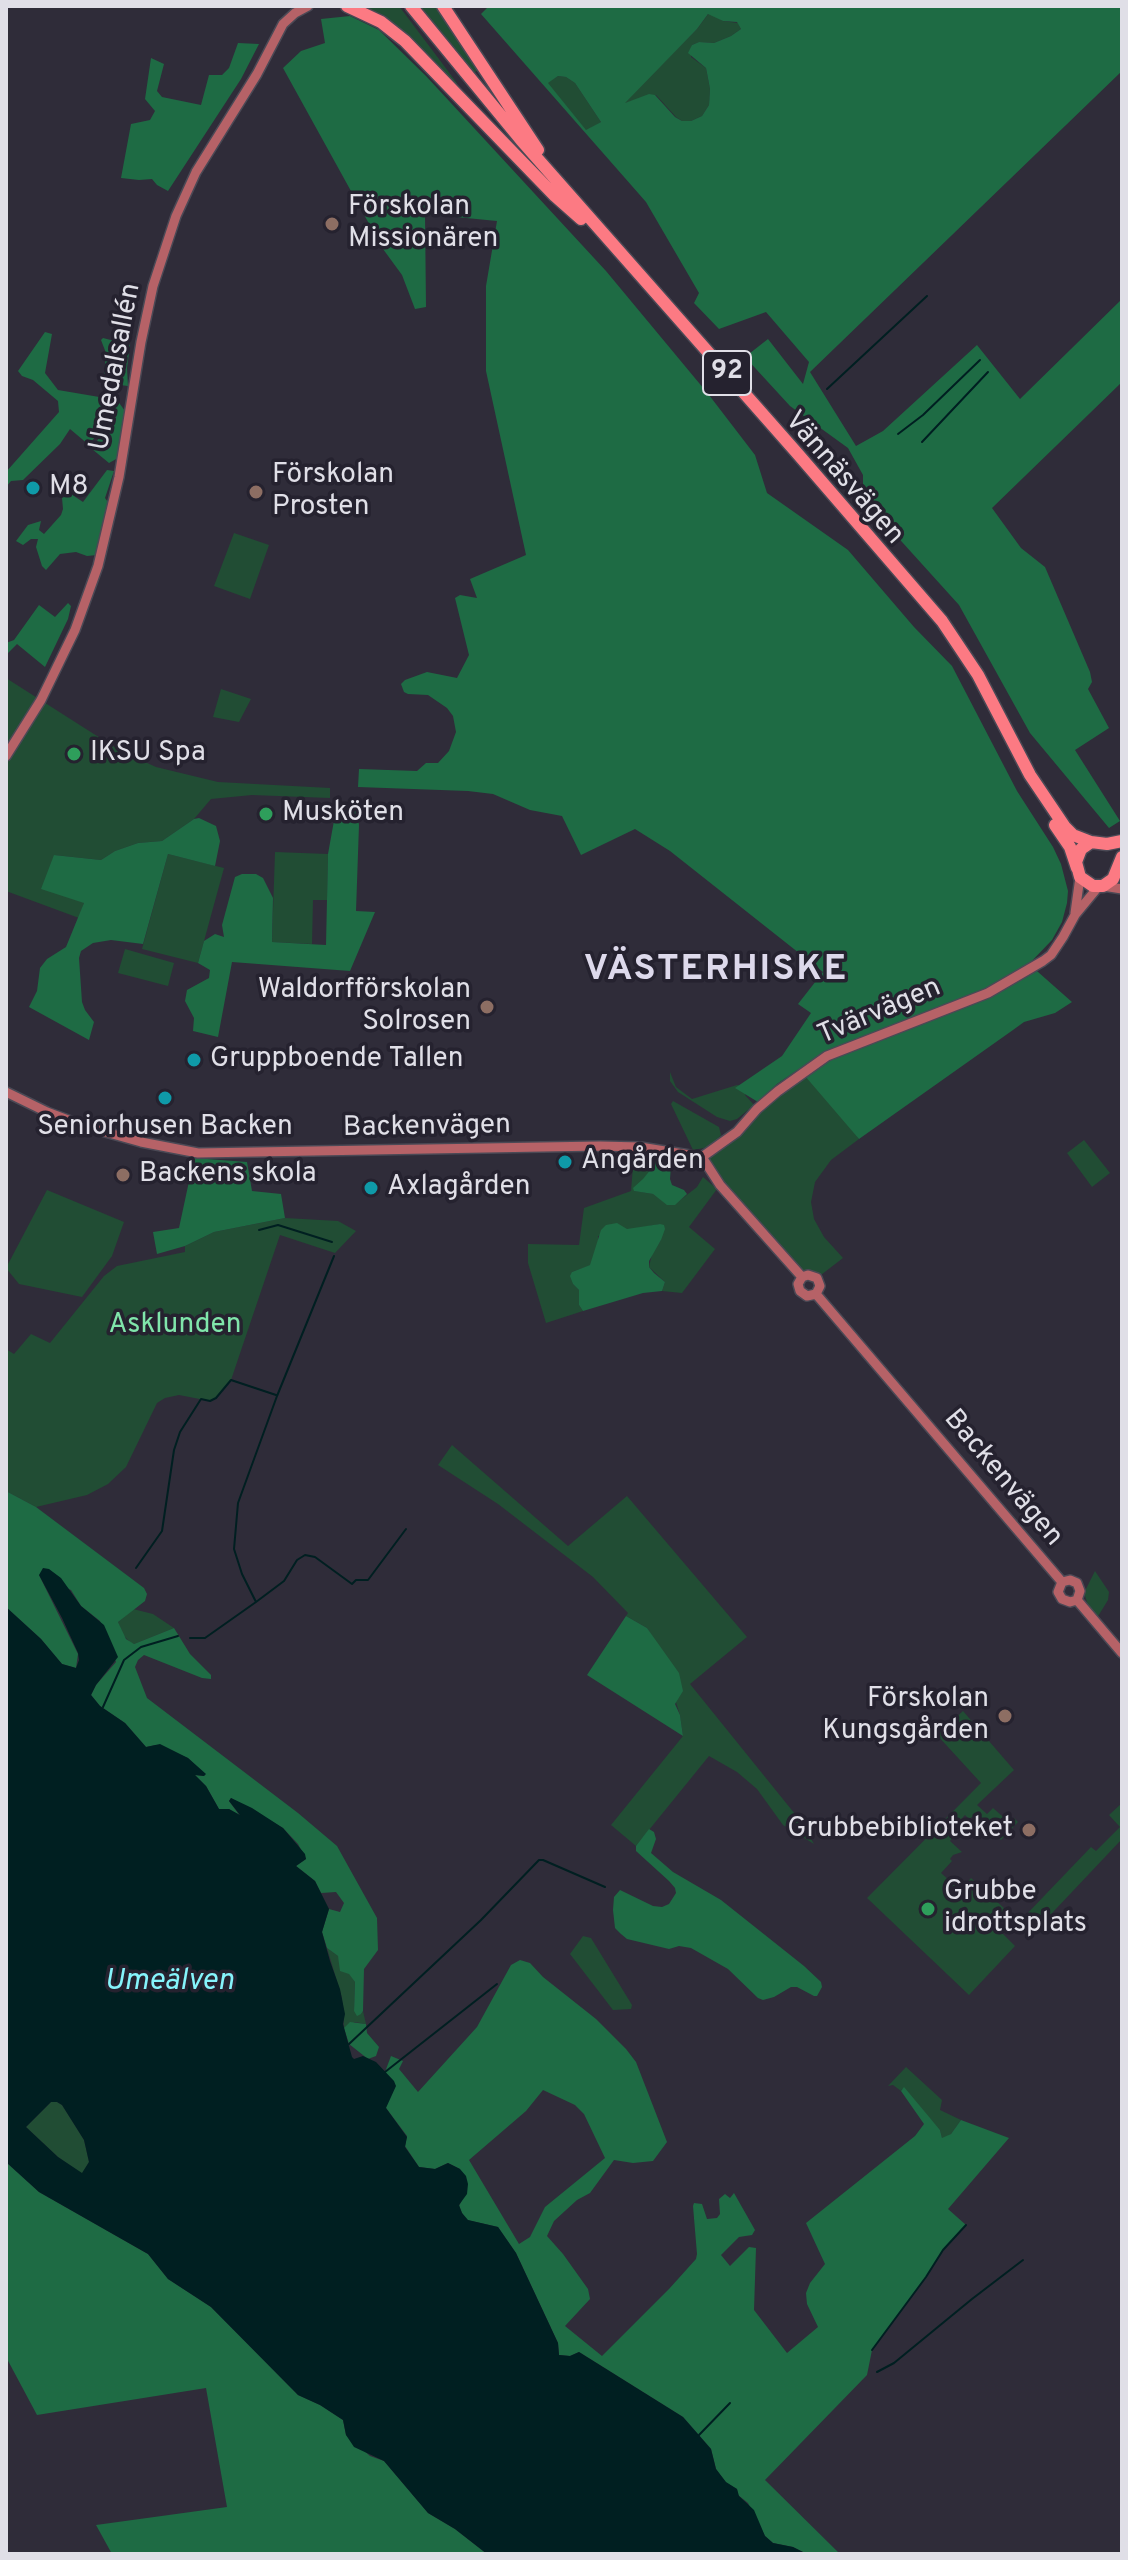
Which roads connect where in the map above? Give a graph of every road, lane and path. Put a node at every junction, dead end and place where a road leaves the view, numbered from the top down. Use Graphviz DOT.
graph roads {
  1 [pos="308,6"];
  2 [pos="347,6"];
  3 [pos="404,6"];
  4 [pos="411,6"];
  5 [pos="443,6"];
  6 [pos="564,189"];
  7 [pos="581,219"];
  8 [pos="6,756"];
  9 [pos="1122,841"];
  10 [pos="1091,842"];
  11 [pos="1107,844"];
  12 [pos="1121,865"];
  13 [pos="1078,873"];
  14 [pos="1101,886"];
  15 [pos="1122,889"];
  16 [pos="1075,915"];
  17 [pos="6,1092"];
  18 [pos="702,1157"];
  19 [pos="802,1277"];
  20 [pos="816,1294"];
  21 [pos="1062,1582"];
  22 [pos="1077,1600"];
  23 [pos="1122,1653"];
  1 -- 8 [label="street, Umedalsallén"];
  2 -- 7 [label="highway"];
  3 -- 7 [label="highway, Vännäsvägen / 92"];
  4 -- 6 [label="highway, Vännäsvägen / 92"];
  5 -- 6 [label="highway"];
  6 -- 10 [label="highway, Vännäsvägen / 92"];
  7 -- 13 [label="highway, Vännäsvägen / 92"];
  9 -- 11 [label="highway, 92"];
  10 -- 11 [label="highway, 92"];
  10 -- 13 [label="highway"];
  11 -- 12 [label="highway"];
  12 -- 14 [label="highway"];
  13 -- 14 [label="highway"];
  13 -- 16 [label="street, Tvärvägen"];
  14 -- 15 [label="street"];
  14 -- 16 [label="street, Tvärvägen"];
  16 -- 18 [label="street, Tvärvägen"];
  17 -- 18 [label="street, Backenvägen"];
  18 -- 19 [label="street, Backenvägen"];
  19 -- 20 [label="street, Backenvägen"];
  19 -- 20 [label="street, Backenvägen"];
  20 -- 21 [label="street, Backenvägen"];
  21 -- 22 [label="street, Backenvägen"];
  21 -- 22 [label="street, Backenvägen"];
  22 -- 23 [label="street, Backenvägen"];
}
